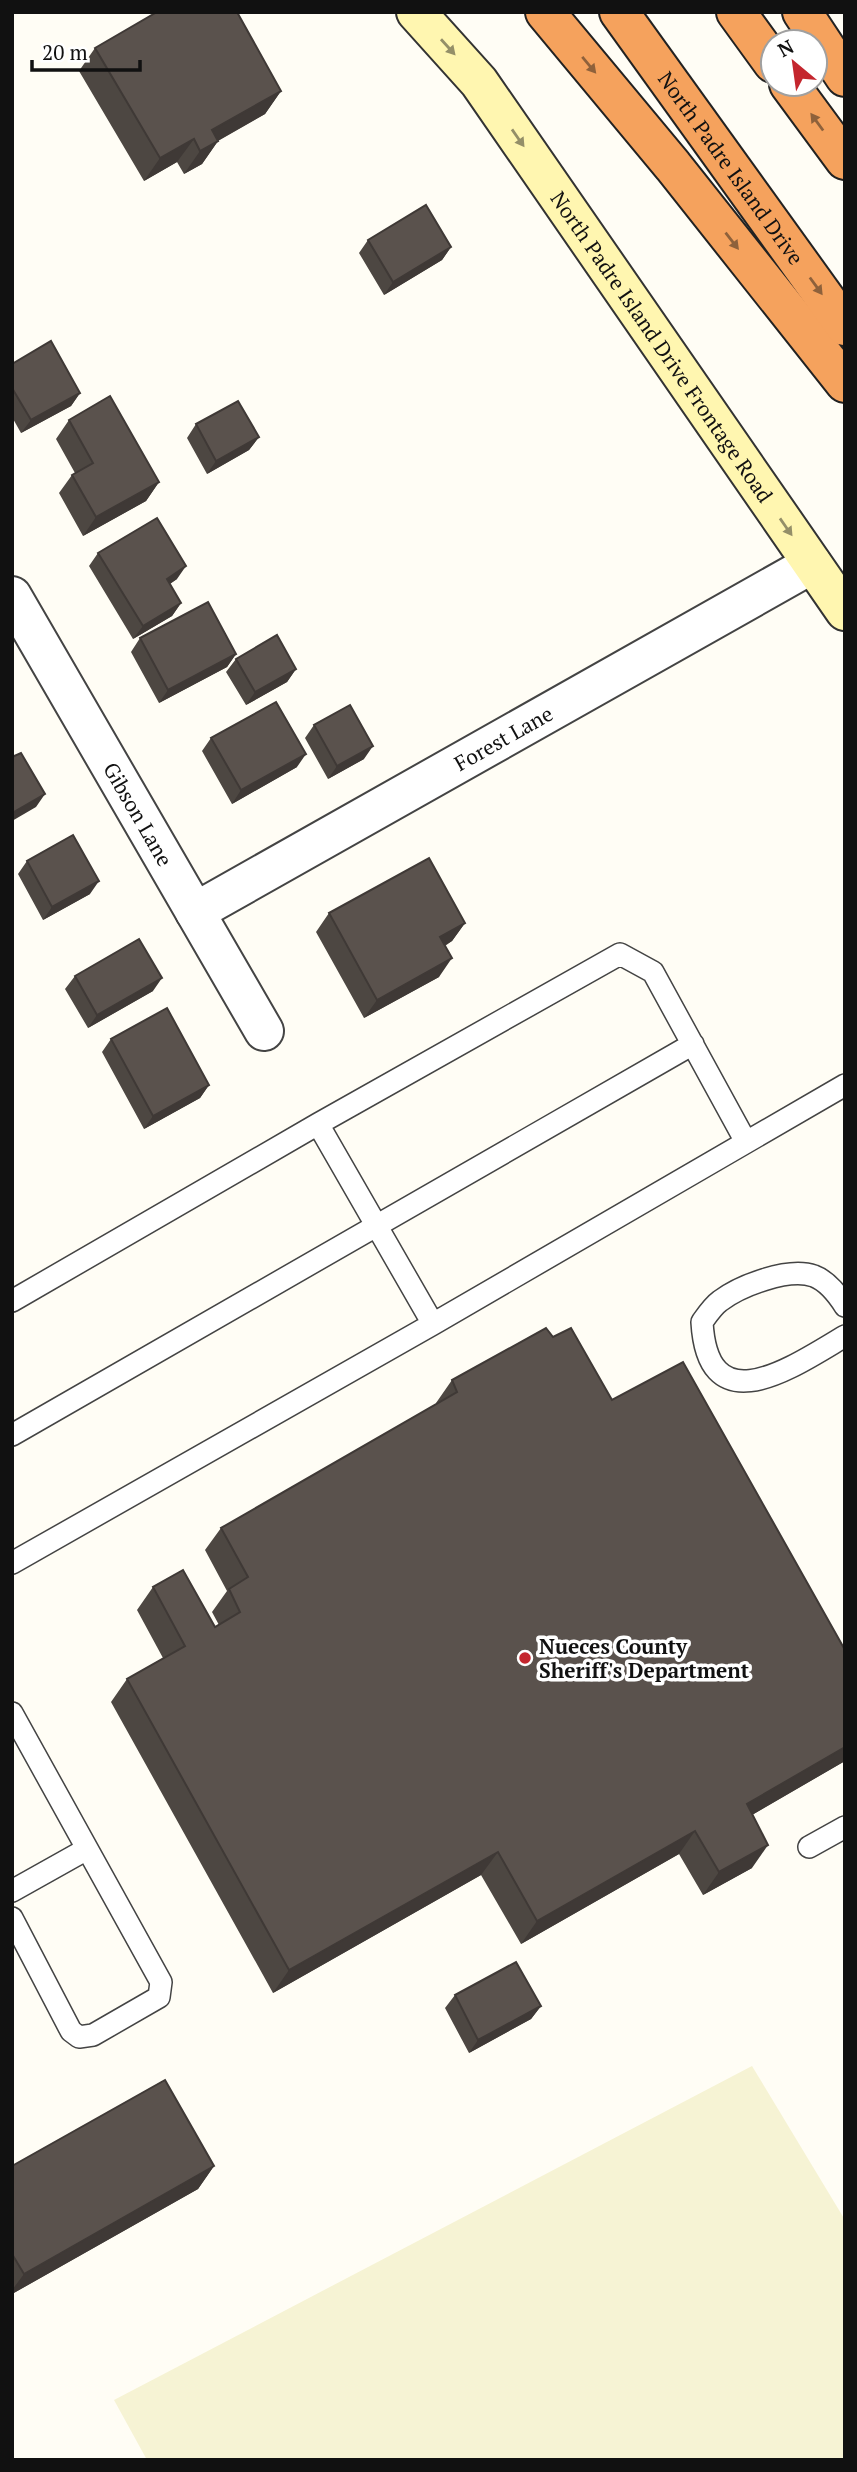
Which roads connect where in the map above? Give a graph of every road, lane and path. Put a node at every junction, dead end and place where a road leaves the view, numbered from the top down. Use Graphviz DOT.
graph roads {
  1 [pos="416,12"];
  2 [pos="545,12"];
  3 [pos="619,12"];
  4 [pos="736,12"];
  5 [pos="802,12"];
  6 [pos="759,44"];
  7 [pos="845,77"];
  8 [pos="799,98"];
  9 [pos="845,160"];
  10 [pos="845,326"];
  11 [pos="845,383"];
  12 [pos="812,564"];
  13 [pos="12,596"];
  14 [pos="845,611"];
  15 [pos="195,912"];
  16 [pos="264,1031"];
  17 [pos="693,1044"];
  18 [pos="845,1085"];
  19 [pos="318,1124"];
  20 [pos="746,1142"];
  21 [pos="377,1226"];
  22 [pos="12,1301"];
  23 [pos="845,1306"];
  24 [pos="433,1324"];
  25 [pos="845,1336"];
  26 [pos="12,1436"];
  27 [pos="12,1563"];
  28 [pos="12,1713"];
  29 [pos="845,1827"];
  30 [pos="809,1847"];
  31 [pos="87,1849"];
  32 [pos="12,1891"];
  33 [pos="12,1918"];
  1 -- 12 [label="main road, North Padre Island Drive Frontage Road, one-way"];
  2 -- 11 [label="highway, one-way"];
  3 -- 10 [label="highway, North Padre Island Drive, one-way"];
  4 -- 6 [label="highway"];
  5 -- 7 [label="highway"];
  9 -- 8 [label="highway, one-way"];
  12 -- 14 [label="main road, North Padre Island Drive Frontage Road"];
  12 -- 15 [label="street, Forest Lane"];
  13 -- 15 [label="street, Gibson Lane"];
  15 -- 16 [label="street, Gibson Lane"];
  17 -- 19 [label="lane"];
  17 -- 20 [label="lane"];
  17 -- 21 [label="lane"];
  18 -- 20 [label="lane"];
  19 -- 21 [label="lane"];
  19 -- 22 [label="lane"];
  20 -- 24 [label="lane"];
  21 -- 24 [label="lane"];
  21 -- 26 [label="lane"];
  23 -- 25 [label="lane"];
  24 -- 27 [label="lane"];
  28 -- 31 [label="lane"];
  29 -- 30 [label="lane"];
  31 -- 32 [label="lane"];
  31 -- 33 [label="lane"];
}
